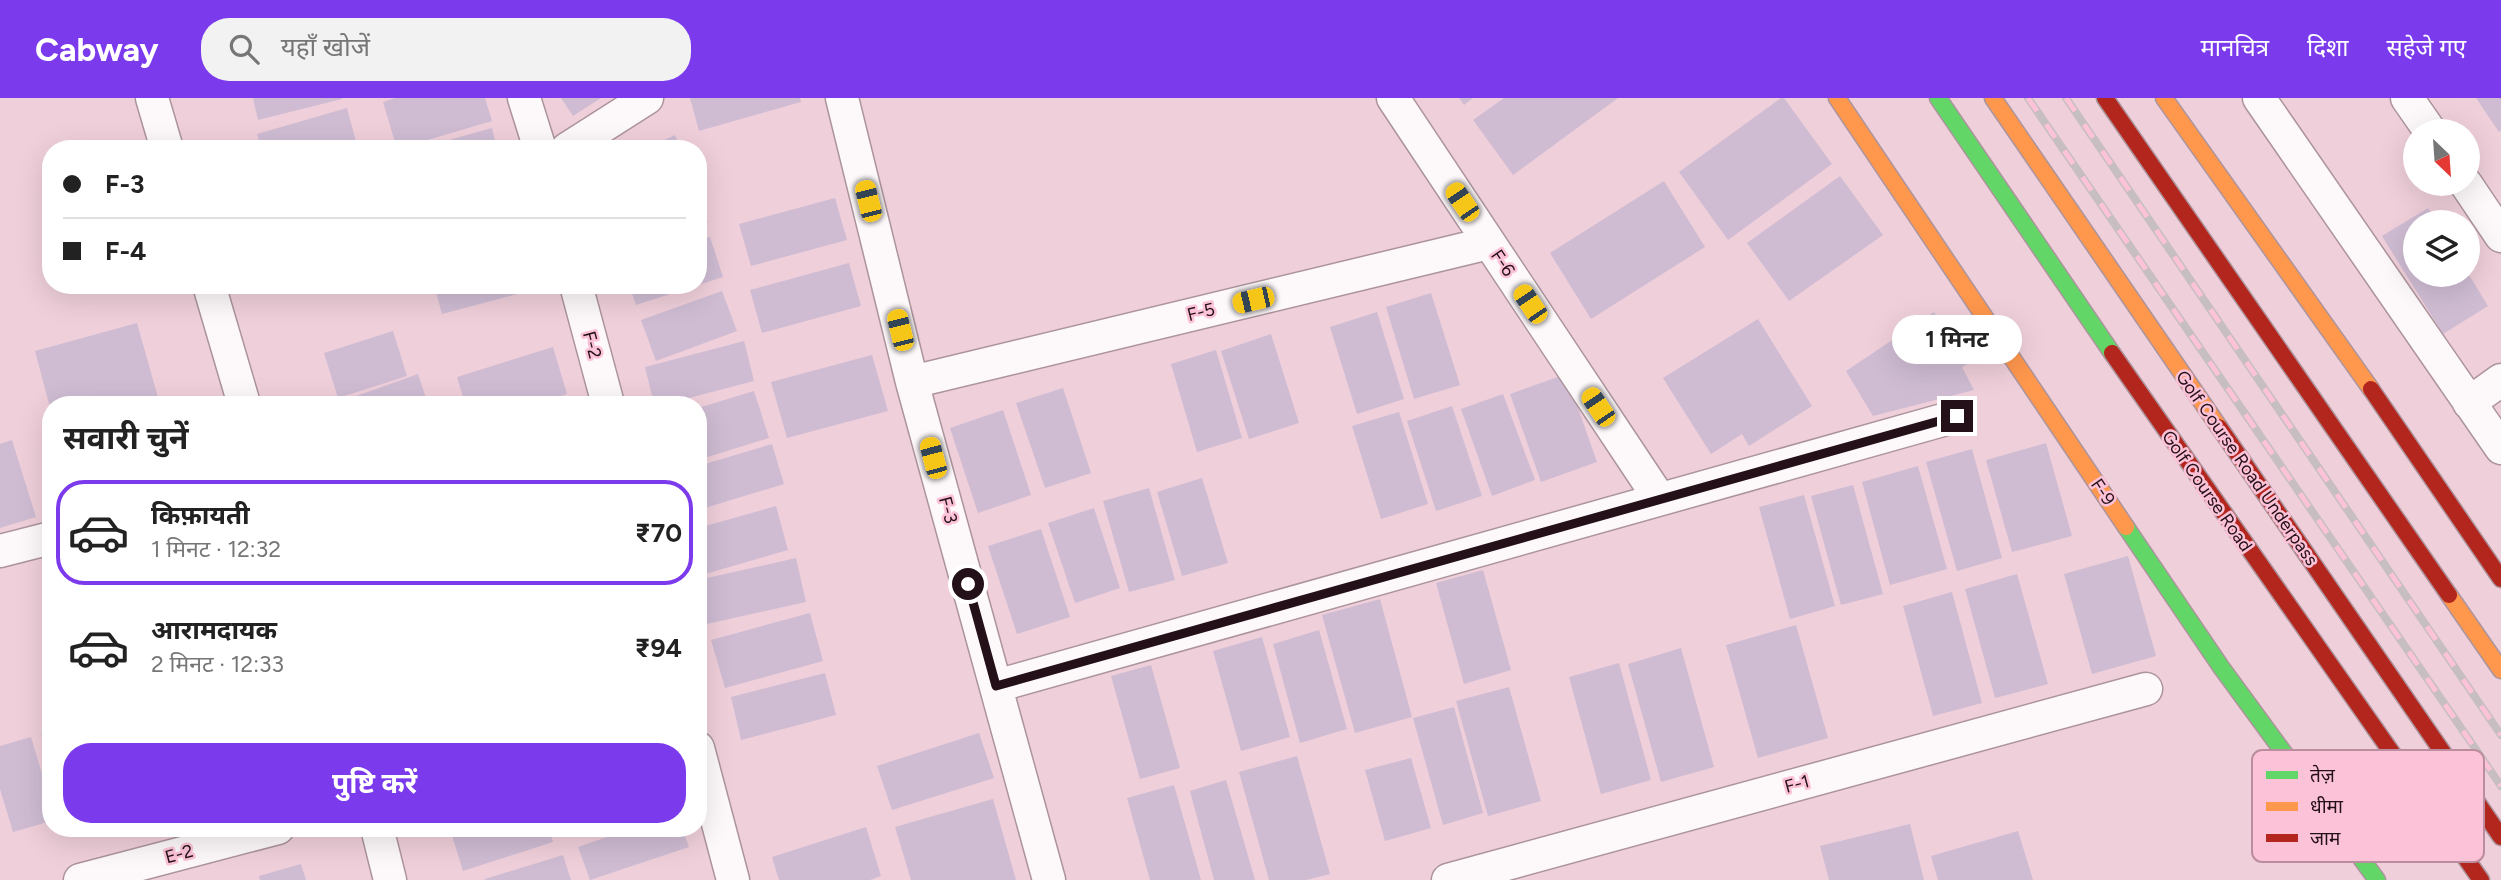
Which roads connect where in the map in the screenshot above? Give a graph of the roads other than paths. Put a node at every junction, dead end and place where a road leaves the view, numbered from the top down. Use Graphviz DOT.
graph roads {
  1 [pos="152,98"];
  2 [pos="524,98"];
  3 [pos="647,98"];
  4 [pos="842,98"];
  5 [pos="1393,98"];
  6 [pos="1837,98"];
  7 [pos="1938,98"];
  8 [pos="1993,98"];
  9 [pos="2105,98"];
  10 [pos="2164,98"];
  11 [pos="2259,98"];
  12 [pos="2407,98"];
  13 [pos="2422,119"];
  14 [pos="164,140"];
  15 [pos="537,140"];
  16 [pos="582,140"];
  17 [pos="2474,196"];
  18 [pos="2501,236"];
  19 [pos="1489,243"];
  20 [pos="212,294"];
  21 [pos="578,294"];
  22 [pos="2501,380"];
  23 [pos="912,382"];
  24 [pos="242,396"];
  25 [pos="606,396"];
  26 [pos="2469,402"];
  27 [pos="1957,416"];
  28 [pos="2501,448"];
  29 [pos="1659,498"];
  30 [pos="42,540"];
  31 [pos="0,551"];
  32 [pos="2501,579"];
  33 [pos="2501,670"];
  34 [pos="996,686"];
  35 [pos="2147,689"];
  36 [pos="2282,750"];
  37 [pos="2389,750"];
  38 [pos="2441,750"];
  39 [pos="707,782"];
  40 [pos="2484,812"];
  41 [pos="244,837"];
  42 [pos="379,837"];
  43 [pos="2501,837"];
  44 [pos="2364,862"];
  45 [pos="2468,862"];
  46 [pos="80,880"];
  47 [pos="390,880"];
  48 [pos="733,880"];
  49 [pos="1049,880"];
  50 [pos="1448,880"];
  51 [pos="2377,880"];
  52 [pos="2481,880"];
  1 -- 14 [label="street"];
  2 -- 15 [label="street"];
  3 -- 16 [label="street"];
  4 -- 23 [label="street, F-3"];
  5 -- 19 [label="street, F-6"];
  6 -- 36 [label="street, F-9"];
  7 -- 37 [label="street, Golf Course Road"];
  8 -- 38 [label="street, Golf Course Road Underpass"];
  9 -- 33 [label="street"];
  10 -- 32 [label="street"];
  11 -- 26 [label="street"];
  12 -- 13 [label="street"];
  17 -- 18 [label="street"];
  19 -- 23 [label="street, F-5"];
  19 -- 29 [label="street, F-6"];
  20 -- 24 [label="street"];
  21 -- 25 [label="street, F-2"];
  22 -- 26 [label="street"];
  23 -- 34 [label="street, F-3"];
  26 -- 28 [label="street"];
  27 -- 29 [label="street"];
  29 -- 34 [label="street"];
  30 -- 31 [label="street"];
  34 -- 49 [label="street, F-3"];
  35 -- 50 [label="street, F-1"];
  39 -- 48 [label="street"];
  40 -- 43 [label="street, Golf Course Road Underpass"];
  41 -- 46 [label="street, E-2"];
  42 -- 47 [label="street"];
  44 -- 51 [label="street, F-9"];
  45 -- 52 [label="street, Golf Course Road"];
}
